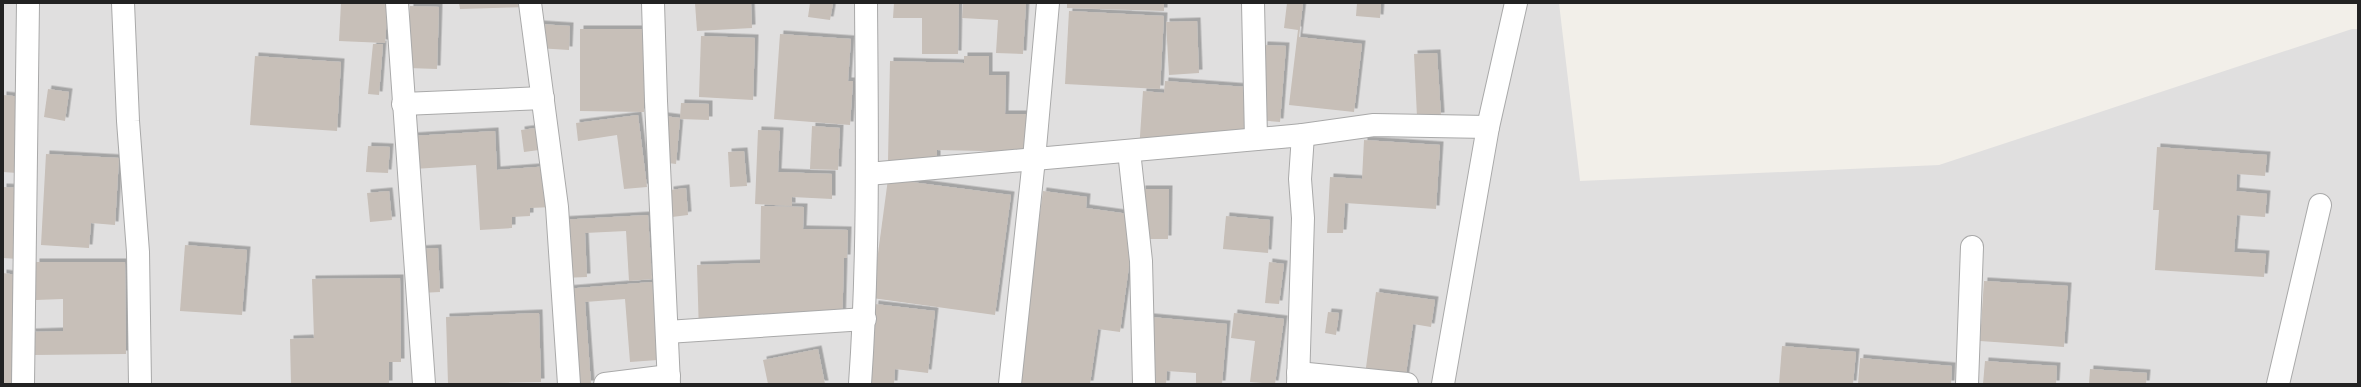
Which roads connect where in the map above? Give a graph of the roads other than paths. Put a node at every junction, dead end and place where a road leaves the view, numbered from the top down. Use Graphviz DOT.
graph roads {
  1 [pos="28,3"];
  2 [pos="123,3"];
  3 [pos="397,3"];
  4 [pos="530,3"];
  5 [pos="653,3"];
  6 [pos="866,3"];
  7 [pos="1048,3"];
  8 [pos="1253,3"];
  9 [pos="1516,3"];
  10 [pos="543,98"];
  11 [pos="403,104"];
  12 [pos="1488,127"];
  13 [pos="1303,135"];
  14 [pos="1256,139"];
  15 [pos="1129,151"];
  16 [pos="1034,159"];
  17 [pos="868,174"];
  18 [pos="2320,205"];
  19 [pos="1972,247"];
  20 [pos="865,319"];
  21 [pos="667,332"];
  22 [pos="1298,378"];
  23 [pos="669,380"];
  24 [pos="24,384"];
  25 [pos="140,384"];
  26 [pos="424,384"];
  27 [pos="569,384"];
  28 [pos="605,384"];
  29 [pos="860,384"];
  30 [pos="1010,384"];
  31 [pos="1144,384"];
  32 [pos="1407,384"];
  33 [pos="1443,384"];
  34 [pos="1967,384"];
  35 [pos="2278,384"];
  1 -- 24 [label="street"];
  2 -- 25 [label="street"];
  3 -- 11 [label="street"];
  4 -- 10 [label="street"];
  5 -- 21 [label="street"];
  6 -- 17 [label="street"];
  7 -- 16 [label="street"];
  8 -- 14 [label="street"];
  9 -- 12 [label="street"];
  10 -- 11 [label="street"];
  10 -- 27 [label="street"];
  11 -- 26 [label="street"];
  12 -- 13 [label="street"];
  12 -- 33 [label="street"];
  13 -- 14 [label="street"];
  13 -- 22 [label="street"];
  14 -- 15 [label="street"];
  15 -- 16 [label="street"];
  15 -- 31 [label="street"];
  16 -- 17 [label="street"];
  16 -- 30 [label="street"];
  17 -- 20 [label="street"];
  18 -- 35 [label="street"];
  19 -- 34 [label="street"];
  20 -- 21 [label="street"];
  20 -- 29 [label="street"];
  21 -- 23 [label="street"];
  22 -- 32 [label="street"];
  23 -- 28 [label="street"];
}
